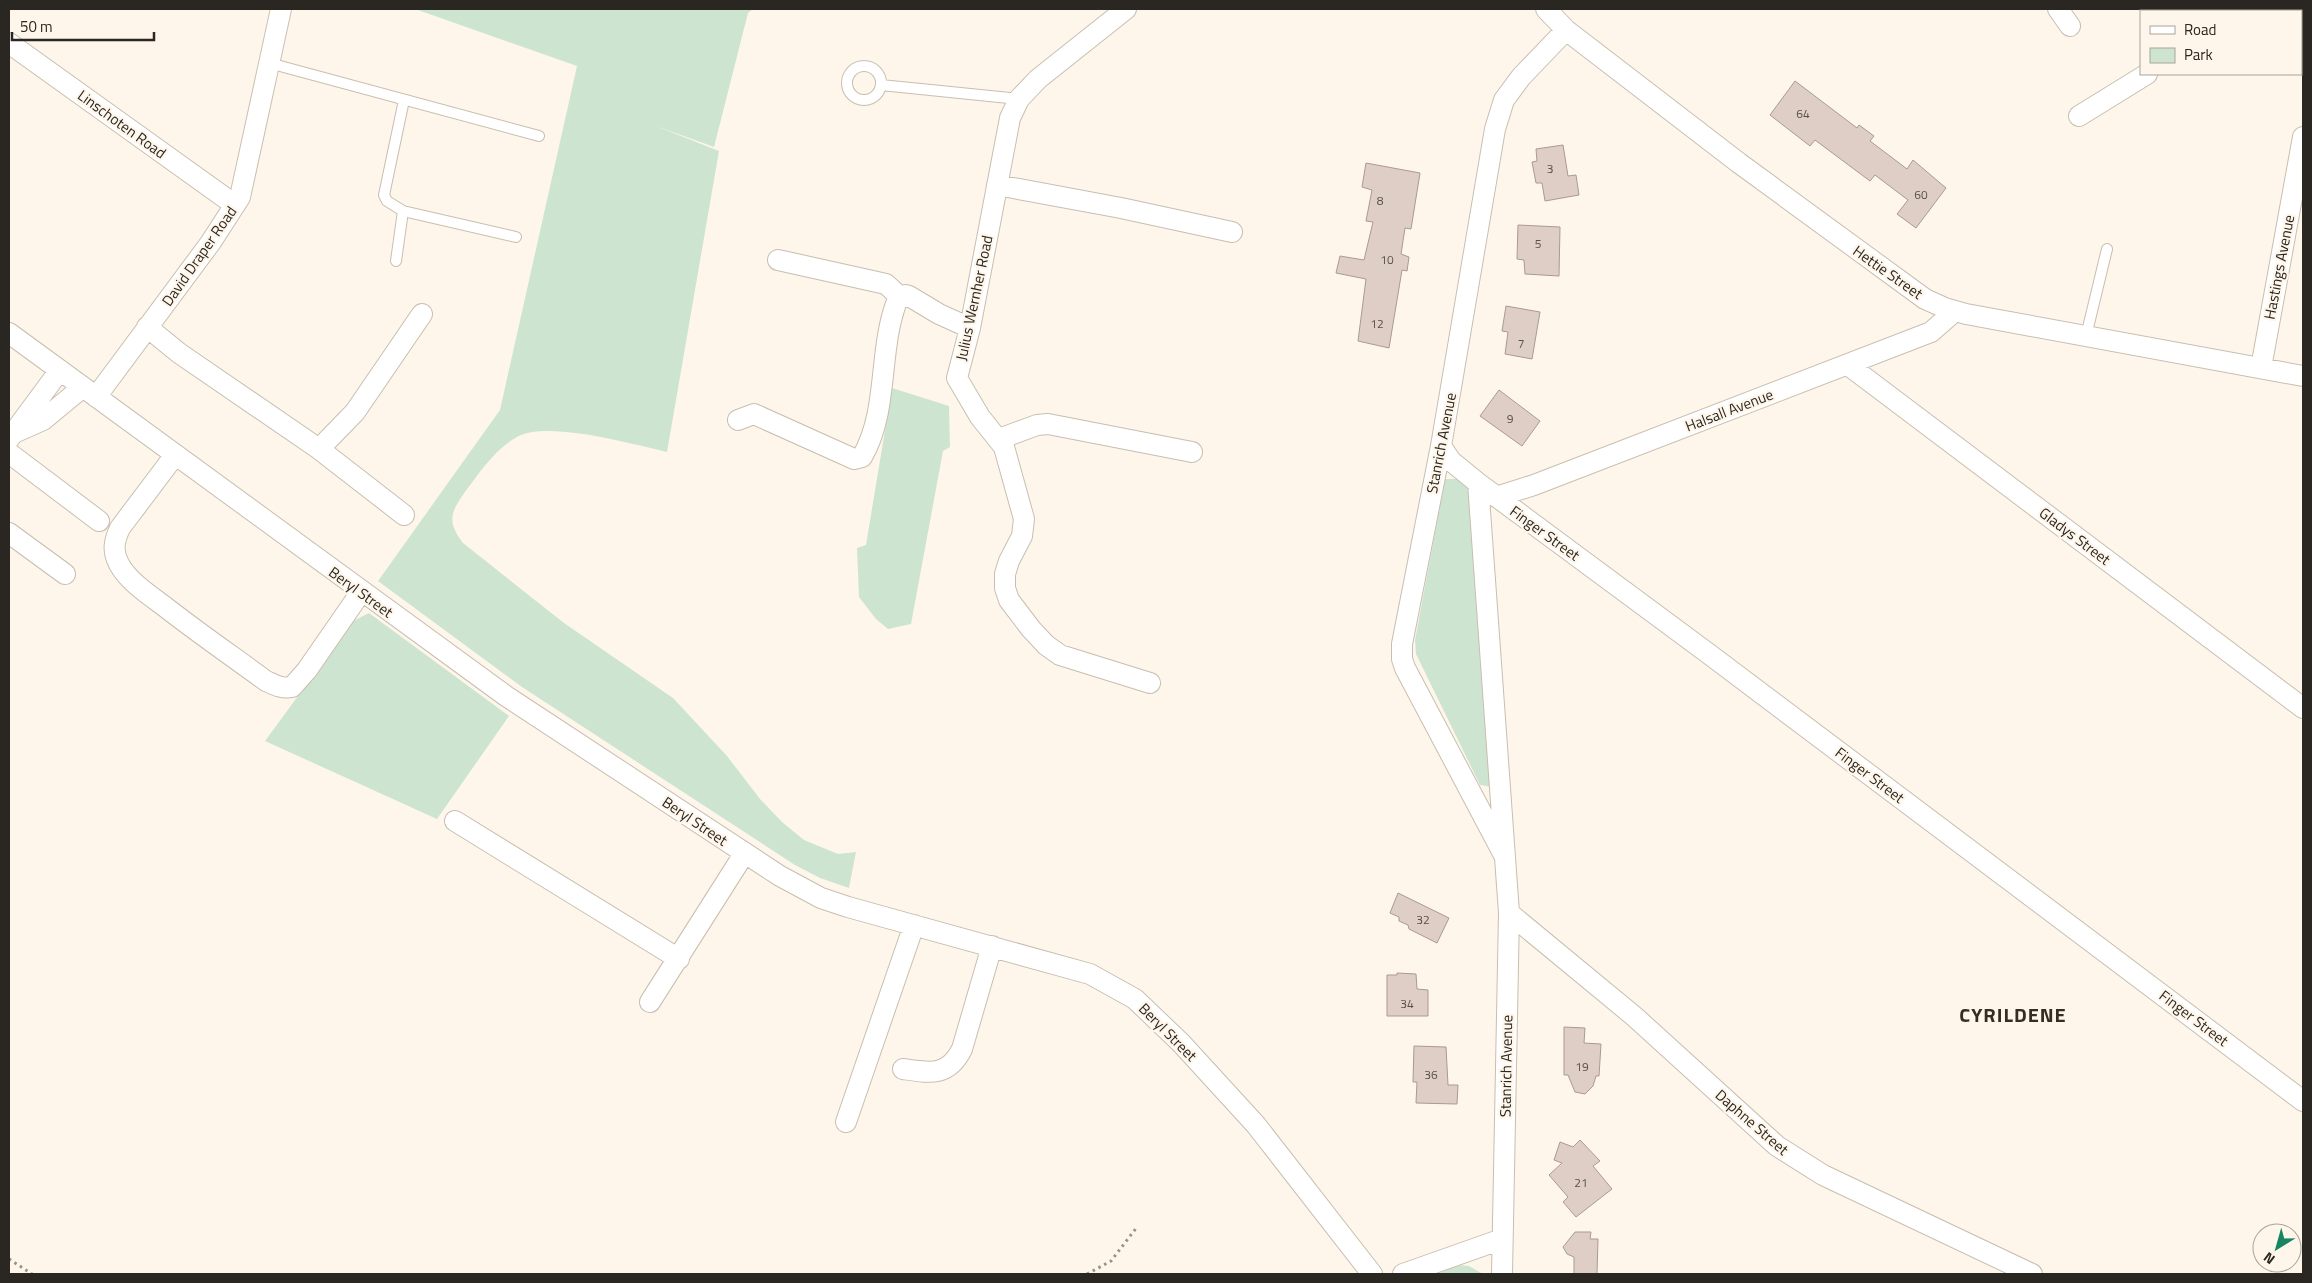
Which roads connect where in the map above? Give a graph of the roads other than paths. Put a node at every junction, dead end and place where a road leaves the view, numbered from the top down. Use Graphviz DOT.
graph roads {
  1 [pos="281,9"];
  2 [pos="1126,9"];
  3 [pos="1546,9"];
  4 [pos="2058,9"];
  5 [pos="2070,26"];
  6 [pos="1566,30"];
  7 [pos="9,43"];
  8 [pos="269,63"];
  9 [pos="2145,75"];
  10 [pos="881,85"];
  11 [pos="404,100"];
  12 [pos="1019,100"];
  13 [pos="2079,116"];
  14 [pos="539,136"];
  15 [pos="2303,136"];
  16 [pos="997,185"];
  17 [pos="235,205"];
  18 [pos="403,211"];
  19 [pos="1232,232"];
  20 [pos="516,237"];
  21 [pos="2107,249"];
  22 [pos="778,260"];
  23 [pos="396,261"];
  24 [pos="900,297"];
  25 [pos="1955,311"];
  26 [pos="422,314"];
  27 [pos="148,328"];
  28 [pos="970,328"];
  29 [pos="9,333"];
  30 [pos="2086,336"];
  31 [pos="1848,365"];
  32 [pos="2261,368"];
  33 [pos="60,370"];
  34 [pos="2303,376"];
  35 [pos="90,392"];
  36 [pos="738,420"];
  37 [pos="11,436"];
  38 [pos="1000,439"];
  39 [pos="1441,446"];
  40 [pos="319,449"];
  41 [pos="1192,452"];
  42 [pos="9,453"];
  43 [pos="175,455"];
  44 [pos="1478,483"];
  45 [pos="1496,497"];
  46 [pos="404,515"];
  47 [pos="99,521"];
  48 [pos="9,533"];
  49 [pos="65,574"];
  50 [pos="361,592"];
  51 [pos="1150,683"];
  52 [pos="2303,708"];
  53 [pos="455,821"];
  54 [pos="744,854"];
  55 [pos="1505,857"];
  56 [pos="1509,913"];
  57 [pos="914,925"];
  58 [pos="992,946"];
  59 [pos="678,959"];
  60 [pos="650,1002"];
  61 [pos="902,1069"];
  62 [pos="2303,1101"];
  63 [pos="846,1122"];
  64 [pos="1502,1239"];
  65 [pos="1372,1274"];
  66 [pos="1403,1274"];
  67 [pos="1502,1274"];
  68 [pos="2032,1274"];
  1 -- 8 [label="street, David Draper Road"];
  2 -- 12 [label="street, Julius Wernher Road"];
  3 -- 6 [label="street, Hettie Street"];
  4 -- 5 [label="street"];
  6 -- 25 [label="street, Hettie Street"];
  6 -- 39 [label="street, Stanrich Avenue"];
  7 -- 17 [label="street, Linschoten Road"];
  8 -- 11 [label="lane"];
  8 -- 17 [label="street, David Draper Road"];
  9 -- 13 [label="street"];
  10 -- 12 [label="lane"];
  11 -- 14 [label="lane"];
  11 -- 18 [label="lane"];
  12 -- 16 [label="street, Julius Wernher Road"];
  15 -- 32 [label="street, Hastings Avenue"];
  16 -- 19 [label="street"];
  16 -- 28 [label="street, Julius Wernher Road"];
  17 -- 27 [label="street, David Draper Road"];
  18 -- 20 [label="lane"];
  18 -- 23 [label="lane"];
  21 -- 30 [label="lane"];
  22 -- 24 [label="street"];
  24 -- 28 [label="street"];
  24 -- 36 [label="street"];
  25 -- 30 [label="street, Hettie Street"];
  25 -- 31 [label="street, Halsall Avenue"];
  26 -- 40 [label="street"];
  27 -- 35 [label="street, David Draper Road"];
  27 -- 40 [label="street"];
  28 -- 38 [label="street, Julius Wernher Road"];
  29 -- 33 [label="street, Beryl Street"];
  30 -- 32 [label="street, Hettie Street"];
  31 -- 45 [label="street, Halsall Avenue"];
  31 -- 52 [label="street, Gladys Street"];
  32 -- 34 [label="street, Hettie Street"];
  33 -- 35 [label="street, Beryl Street"];
  33 -- 37 [label="street"];
  35 -- 37 [label="street, David Draper Road"];
  35 -- 43 [label="street, Beryl Street"];
  38 -- 41 [label="street"];
  38 -- 51 [label="street, Julius Wernher Road"];
  39 -- 44 [label="street, Finger Street"];
  39 -- 55 [label="street, Stanrich Avenue"];
  40 -- 46 [label="street"];
  42 -- 47 [label="street"];
  43 -- 50 [label="street, Beryl Street"];
  43 -- 50 [label="street"];
  44 -- 45 [label="street, Finger Street"];
  44 -- 55 [label="street, Stanrich Avenue"];
  45 -- 62 [label="street, Finger Street"];
  48 -- 49 [label="street"];
  50 -- 54 [label="street, Beryl Street"];
  53 -- 59 [label="street"];
  54 -- 57 [label="street, Beryl Street"];
  54 -- 59 [label="street"];
  55 -- 56 [label="street, Stanrich Avenue"];
  56 -- 64 [label="street, Stanrich Avenue"];
  56 -- 68 [label="street, Daphne Street"];
  57 -- 58 [label="street, Beryl Street"];
  57 -- 63 [label="street"];
  58 -- 61 [label="street"];
  58 -- 65 [label="street, Beryl Street"];
  59 -- 60 [label="street"];
  64 -- 66 [label="street"];
  64 -- 67 [label="street, Stanrich Avenue"];
}
